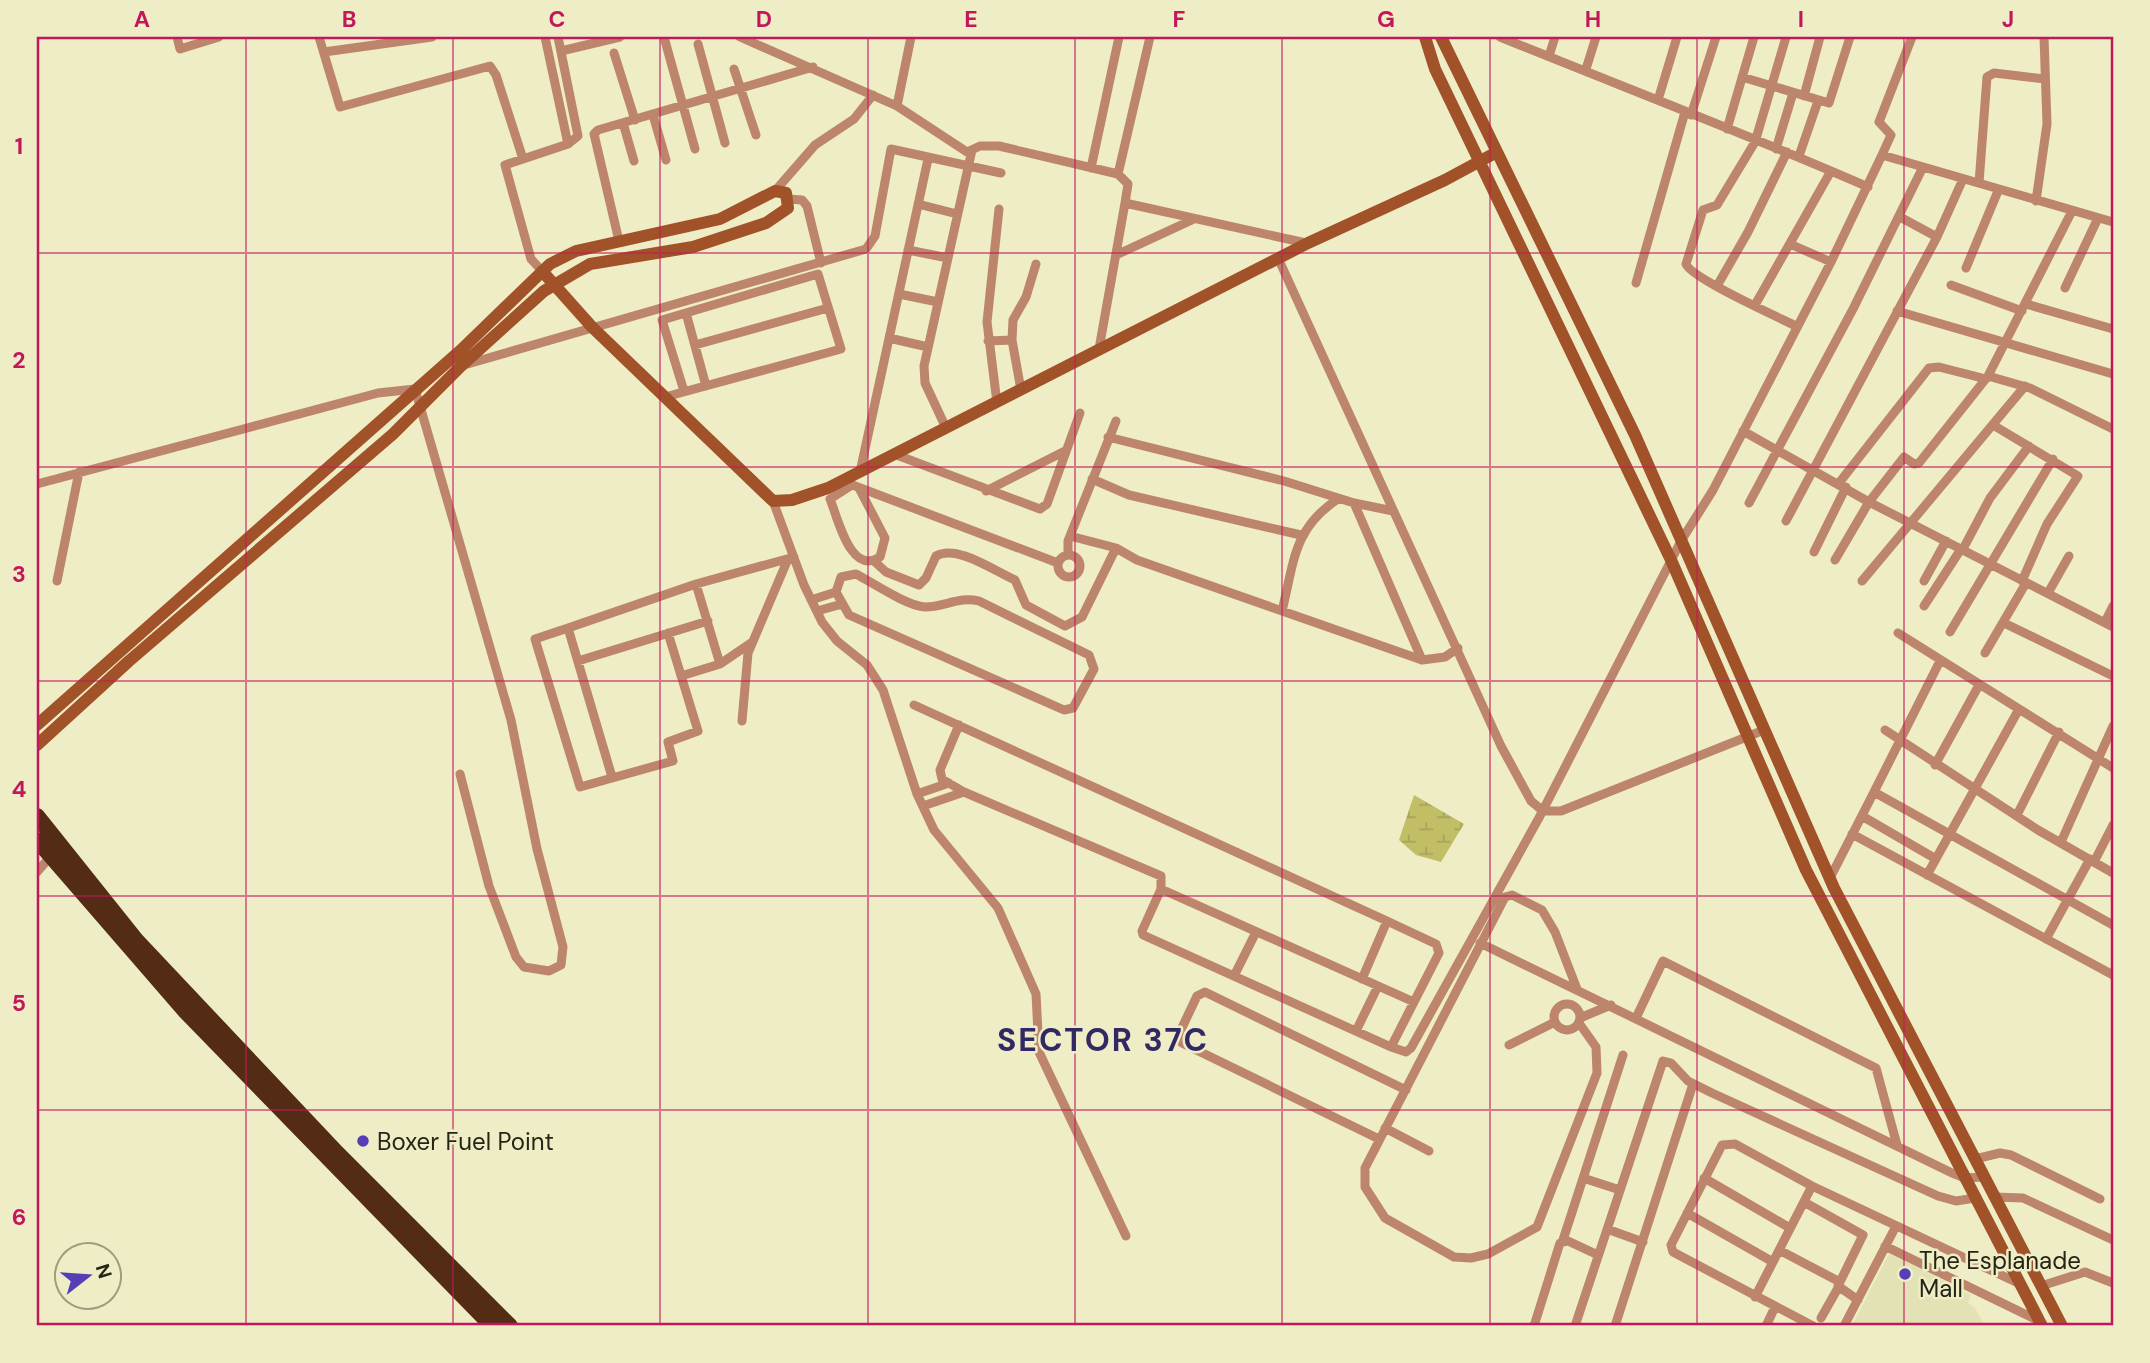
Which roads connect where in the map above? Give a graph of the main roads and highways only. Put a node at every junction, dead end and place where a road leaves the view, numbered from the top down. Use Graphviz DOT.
graph roads {
  1 [pos="37,816"];
  2 [pos="37,840"];
  3 [pos="336,1160"];
  4 [pos="492,1326"];
  5 [pos="510,1326"];
  1 -- 3 [label="highway"];
  2 -- 3 [label="highway"];
  3 -- 4 [label="highway"];
  3 -- 5 [label="highway"];
}
